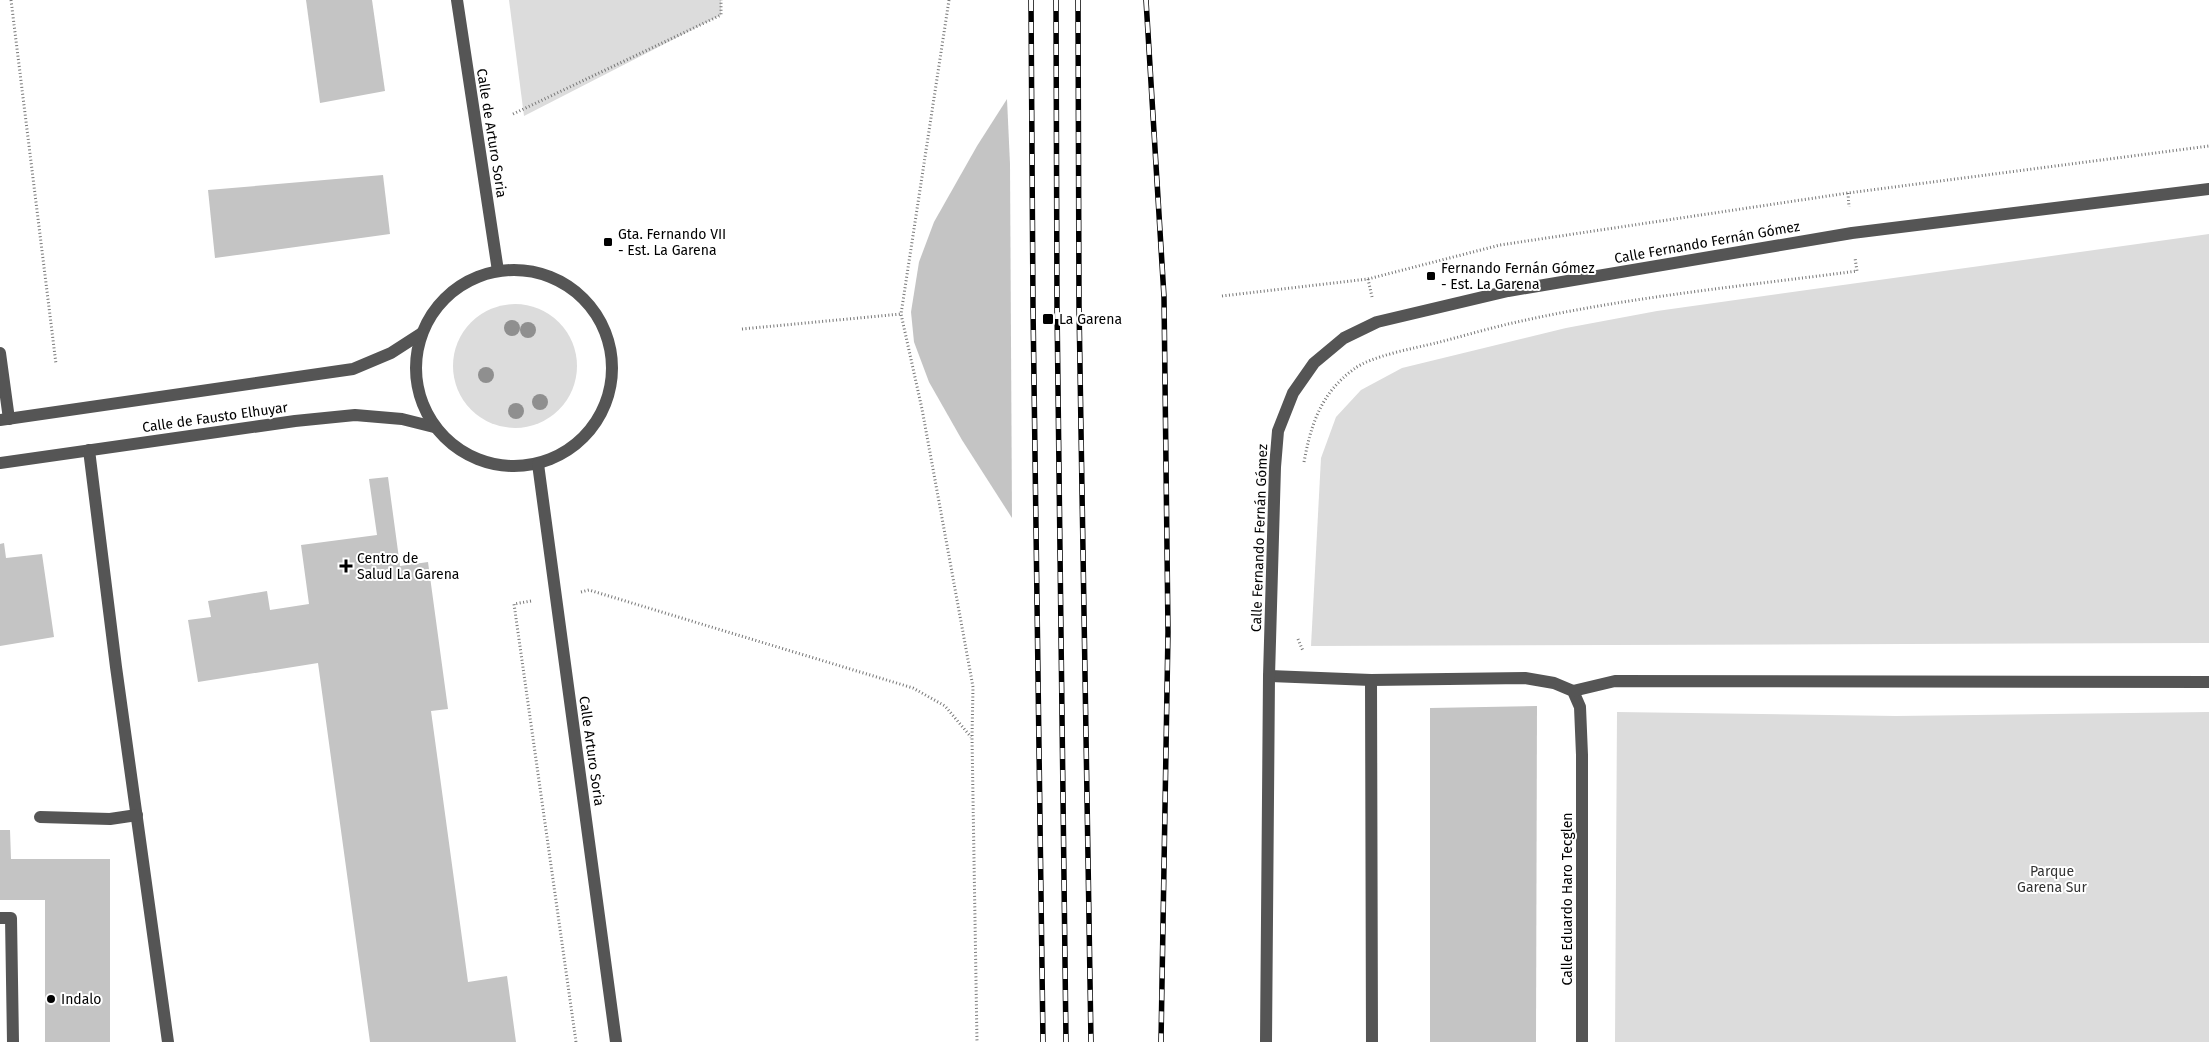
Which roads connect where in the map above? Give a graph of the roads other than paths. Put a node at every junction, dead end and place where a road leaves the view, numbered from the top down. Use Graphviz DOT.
graph roads {
  1 [pos="457,0"];
  2 [pos="2209,188"];
  3 [pos="498,271"];
  4 [pos="422,333"];
  5 [pos="0,353"];
  6 [pos="5,420"];
  7 [pos="434,427"];
  8 [pos="89,450"];
  9 [pos="0,463"];
  10 [pos="538,464"];
  11 [pos="1269,676"];
  12 [pos="1371,680"];
  13 [pos="2209,682"];
  14 [pos="1573,691"];
  15 [pos="137,815"];
  16 [pos="40,817"];
  17 [pos="0,918"];
  18 [pos="13,1042"];
  19 [pos="168,1042"];
  20 [pos="616,1042"];
  21 [pos="1266,1042"];
  22 [pos="1372,1042"];
  23 [pos="1582,1042"];
  1 -- 3 [label="street, Calle de Arturo Soria"];
  2 -- 11 [label="street, Calle Fernando Fernán Gómez"];
  3 -- 4 [label="street"];
  3 -- 10 [label="street"];
  4 -- 6 [label="street, Calle de Fausto Elhuyar"];
  4 -- 7 [label="street"];
  5 -- 6 [label="street"];
  7 -- 8 [label="street, Calle de Fausto Elhuyar"];
  7 -- 10 [label="street"];
  8 -- 9 [label="street, Calle de Fausto Elhuyar"];
  8 -- 15 [label="street"];
  10 -- 20 [label="street, Calle Arturo Soria"];
  11 -- 12 [label="street"];
  11 -- 21 [label="street, Calle Fernando Fernán Gómez"];
  12 -- 14 [label="street"];
  12 -- 22 [label="street"];
  13 -- 14 [label="street"];
  14 -- 23 [label="street, Calle Eduardo Haro Tecglen"];
  15 -- 16 [label="street"];
  15 -- 19 [label="street"];
  17 -- 18 [label="street"];
}
